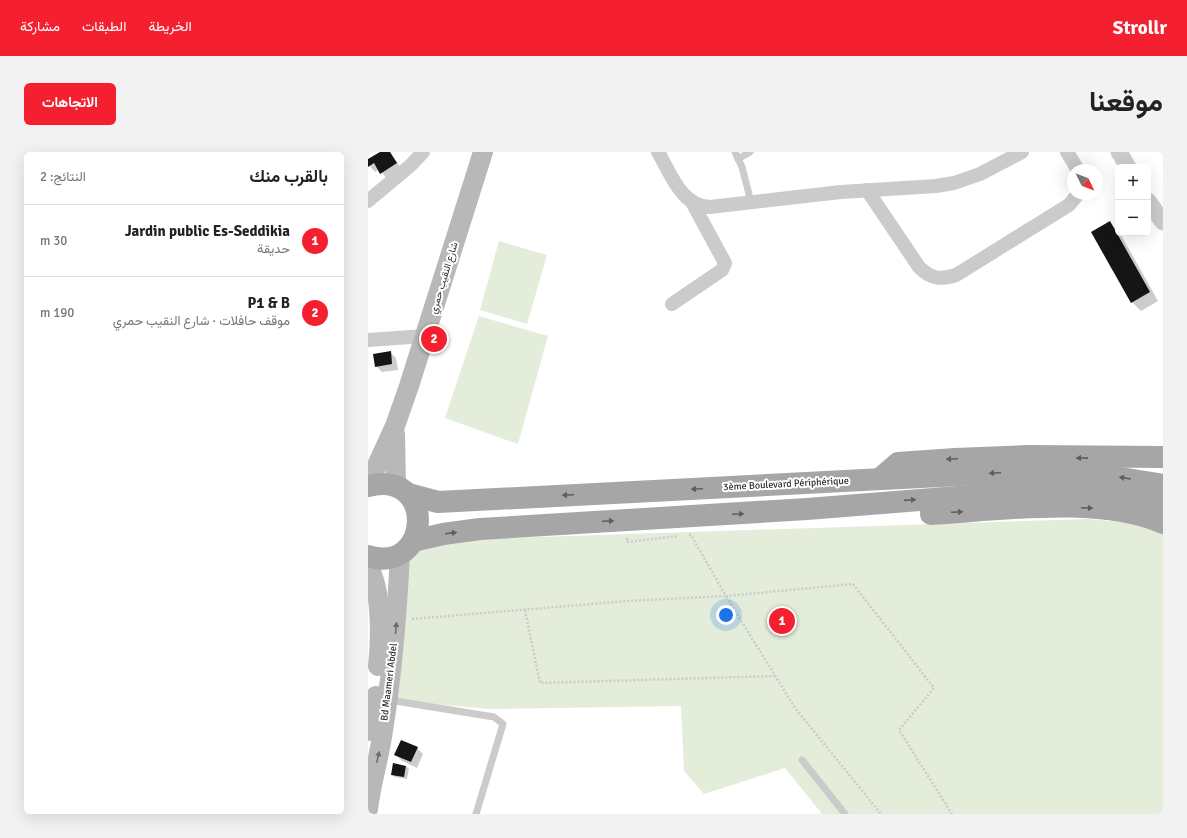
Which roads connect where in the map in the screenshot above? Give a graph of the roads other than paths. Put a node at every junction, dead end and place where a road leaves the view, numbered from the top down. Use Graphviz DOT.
graph roads {
  1 [pos="423,152"];
  2 [pos="483,152"];
  3 [pos="658,152"];
  4 [pos="735,152"];
  5 [pos="750,152"];
  6 [pos="1022,152"];
  7 [pos="1067,152"];
  8 [pos="1119,152"];
  9 [pos="738,159"];
  10 [pos="1074,164"];
  11 [pos="1126,164"];
  12 [pos="867,190"];
  13 [pos="368,200"];
  14 [pos="1073,200"];
  15 [pos="751,202"];
  16 [pos="693,204"];
  17 [pos="1151,205"];
  18 [pos="1163,222"];
  19 [pos="672,304"];
  20 [pos="426,336"];
  21 [pos="368,340"];
  22 [pos="395,426"];
  23 [pos="1163,457"];
  24 [pos="880,478"];
  25 [pos="368,485"];
  26 [pos="1163,485"];
  27 [pos="402,490"];
  28 [pos="1163,506"];
  29 [pos="807,509"];
  30 [pos="1163,523"];
  31 [pos="406,548"];
  32 [pos="368,556"];
  33 [pos="368,566"];
  34 [pos="387,700"];
  35 [pos="368,731"];
  36 [pos="802,760"];
  37 [pos="368,809"];
  38 [pos="476,814"];
  39 [pos="845,814"];
  1 -- 13 [label="street"];
  2 -- 20 [label="main road, شارع النقيب حمري"];
  3 -- 16 [label="street"];
  4 -- 9 [label="lane"];
  5 -- 9 [label="lane"];
  6 -- 12 [label="street"];
  7 -- 10 [label="street"];
  8 -- 11 [label="street"];
  9 -- 15 [label="lane"];
  12 -- 14 [label="street"];
  12 -- 15 [label="street"];
  15 -- 16 [label="street"];
  16 -- 19 [label="street"];
  17 -- 18 [label="street"];
  20 -- 21 [label="street"];
  20 -- 22 [label="main road, شارع النقيب حمري"];
  22 -- 25 [label="main road, شارع النقيب حمري"];
  22 -- 27 [label="main road, شارع النقيب حمري"];
  23 -- 24 [label="main road, one-way"];
  26 -- 24 [label="main road, 3ème Boulevard Périphérique, one-way"];
  24 -- 27 [label="main road, 3ème Boulevard Périphérique, one-way"];
  25 -- 27 [label="main road, 3ème Boulevard Périphérique"];
  27 -- 31 [label="main road"];
  29 -- 28 [label="main road, one-way"];
  29 -- 30 [label="main road, one-way"];
  31 -- 29 [label="main road, one-way"];
  31 -- 32 [label="main road"];
  34 -- 31 [label="main road, Bd Maameri Abdel, one-way"];
  33 -- 35 [label="main road, Bd Maameri Abdel"];
  37 -- 34 [label="main road, Bd Maameri Abdel, one-way"];
  34 -- 38 [label="lane"];
  36 -- 39 [label="lane"];
}
